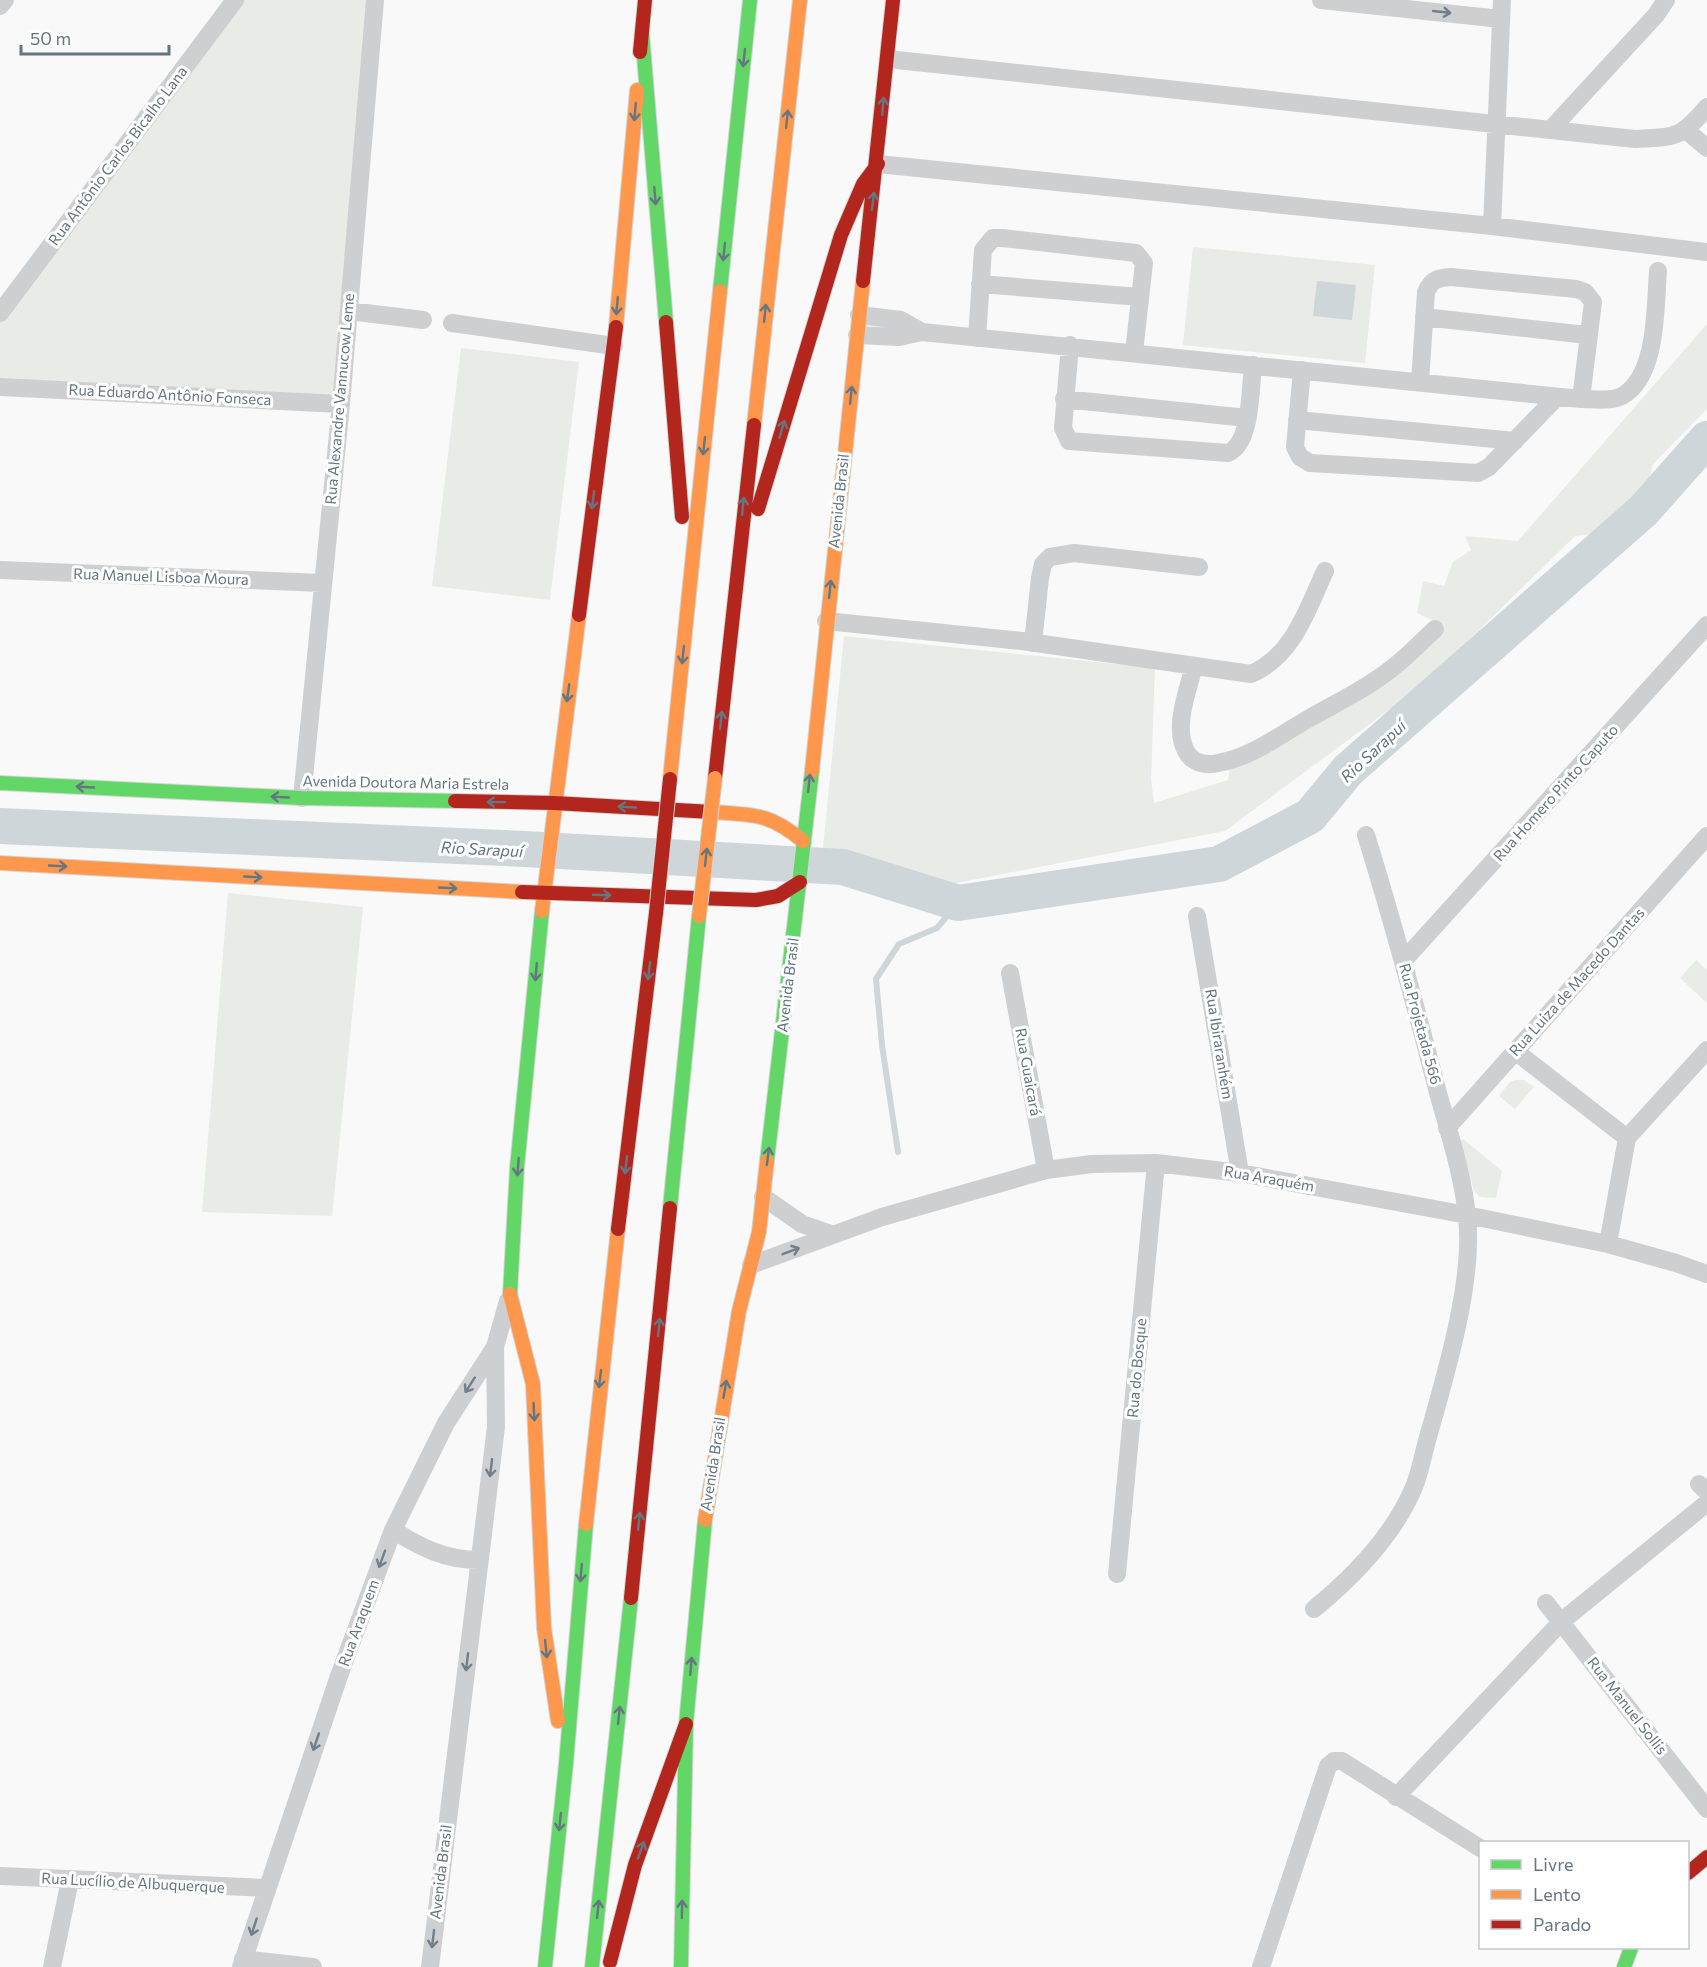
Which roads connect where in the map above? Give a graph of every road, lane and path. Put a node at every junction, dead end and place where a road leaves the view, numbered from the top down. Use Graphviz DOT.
graph roads {
  1 [pos="5,0"];
  2 [pos="235,0"];
  3 [pos="375,0"];
  4 [pos="645,0"];
  5 [pos="750,0"];
  6 [pos="800,0"];
  7 [pos="893,0"];
  8 [pos="1321,0"];
  9 [pos="1502,0"];
  10 [pos="1666,0"];
  11 [pos="0,6"];
  12 [pos="1501,19"];
  13 [pos="642,33"];
  14 [pos="897,60"];
  15 [pos="1707,107"];
  16 [pos="1495,124"];
  17 [pos="1552,128"];
  18 [pos="1687,131"];
  19 [pos="1707,148"];
  20 [pos="878,164"];
  21 [pos="1492,226"];
  22 [pos="1707,252"];
  23 [pos="1658,271"];
  24 [pos="980,284"];
  25 [pos="1140,297"];
  26 [pos="349,311"];
  27 [pos="0,313"];
  28 [pos="859,315"];
  29 [pos="1424,317"];
  30 [pos="423,320"];
  31 [pos="452,323"];
  32 [pos="922,332"];
  33 [pos="857,335"];
  34 [pos="1587,335"];
  35 [pos="977,338"];
  36 [pos="1070,345"];
  37 [pos="614,346"];
  38 [pos="1134,352"];
  39 [pos="1253,365"];
  40 [pos="1302,370"];
  41 [pos="1420,382"];
  42 [pos="0,387"];
  43 [pos="1557,397"];
  44 [pos="1065,399"];
  45 [pos="1581,399"];
  46 [pos="341,404"];
  47 [pos="1247,418"];
  48 [pos="1297,420"];
  49 [pos="1515,441"];
  50 [pos="1199,567"];
  51 [pos="0,570"];
  52 [pos="1325,571"];
  53 [pos="323,583"];
  54 [pos="734,585"];
  55 [pos="689,597"];
  56 [pos="826,621"];
  57 [pos="1707,625"];
  58 [pos="1435,629"];
  59 [pos="1033,643"];
  60 [pos="1194,666"];
  61 [pos="557,775"];
  62 [pos="0,783"];
  63 [pos="302,798"];
  64 [pos="525,802"];
  65 [pos="554,803"];
  66 [pos="1366,835"];
  67 [pos="1707,836"];
  68 [pos="803,845"];
  69 [pos="0,863"];
  70 [pos="800,880"];
  71 [pos="503,891"];
  72 [pos="544,893"];
  73 [pos="1197,915"];
  74 [pos="539,941"];
  75 [pos="1404,960"];
  76 [pos="1011,973"];
  77 [pos="1707,1050"];
  78 [pos="1515,1051"];
  79 [pos="1447,1128"];
  80 [pos="1627,1138"];
  81 [pos="1156,1163"];
  82 [pos="1046,1170"];
  83 [pos="1240,1173"];
  84 [pos="763,1197"];
  85 [pos="1467,1215"];
  86 [pos="831,1234"];
  87 [pos="1608,1244"];
  88 [pos="751,1265"];
  89 [pos="1707,1274"];
  90 [pos="510,1294"];
  91 [pos="495,1347"];
  92 [pos="1707,1503"];
  93 [pos="393,1530"];
  94 [pos="479,1560"];
  95 [pos="1117,1574"];
  96 [pos="1546,1603"];
  97 [pos="1314,1609"];
  98 [pos="1562,1621"];
  99 [pos="686,1724"];
  100 [pos="566,1764"];
  101 [pos="1396,1797"];
  102 [pos="1707,1809"];
  103 [pos="1479,1847"];
  104 [pos="1707,1857"];
  105 [pos="1689,1872"];
  106 [pos="0,1876"];
  107 [pos="70,1880"];
  108 [pos="266,1888"];
  109 [pos="1630,1949"];
  110 [pos="242,1963"];
  111 [pos="52,1967"];
  112 [pos="313,1967"];
  113 [pos="430,1967"];
  114 [pos="545,1967"];
  115 [pos="592,1967"];
  116 [pos="609,1967"];
  117 [pos="681,1967"];
  118 [pos="1261,1967"];
  119 [pos="1624,1967"];
  1 -- 11 [label="street"];
  2 -- 27 [label="street, Rua Antônio Carlos Bicalho Lana"];
  3 -- 26 [label="street, Rua Alexandre Vannucow Leme"];
  4 -- 13 [label="main road"];
  5 -- 55 [label="main road, one-way"];
  54 -- 6 [label="main road, one-way"];
  20 -- 7 [label="main road, Avenida Brasil, one-way"];
  8 -- 12 [label="street, one-way"];
  9 -- 12 [label="street"];
  10 -- 17 [label="street"];
  12 -- 16 [label="street"];
  13 -- 37 [label="main road, one-way"];
  13 -- 55 [label="main road, one-way"];
  14 -- 16 [label="street"];
  15 -- 18 [label="street"];
  16 -- 17 [label="street"];
  16 -- 21 [label="street"];
  17 -- 18 [label="street"];
  18 -- 19 [label="street"];
  20 -- 21 [label="street"];
  28 -- 20 [label="main road, Avenida Brasil, one-way"];
  54 -- 20 [label="main road, one-way"];
  21 -- 22 [label="street"];
  23 -- 45 [label="street"];
  24 -- 25 [label="street"];
  24 -- 25 [label="street"];
  24 -- 35 [label="street"];
  25 -- 38 [label="street"];
  26 -- 30 [label="street"];
  26 -- 46 [label="street, Rua Alexandre Vannucow Leme"];
  28 -- 32 [label="street"];
  28 -- 33 [label="main road, Avenida Brasil"];
  29 -- 34 [label="street"];
  29 -- 34 [label="street"];
  29 -- 41 [label="street"];
  31 -- 37 [label="street"];
  32 -- 33 [label="street"];
  32 -- 35 [label="street"];
  56 -- 33 [label="main road, Avenida Brasil, one-way"];
  34 -- 45 [label="street"];
  35 -- 36 [label="street"];
  36 -- 38 [label="street"];
  36 -- 44 [label="street"];
  37 -- 61 [label="main road, one-way"];
  38 -- 39 [label="street"];
  39 -- 40 [label="street"];
  39 -- 47 [label="street"];
  40 -- 41 [label="street"];
  40 -- 48 [label="street"];
  41 -- 43 [label="street"];
  42 -- 46 [label="street, Rua Eduardo Antônio Fonseca"];
  43 -- 45 [label="street"];
  43 -- 49 [label="street"];
  44 -- 47 [label="street"];
  44 -- 47 [label="street"];
  46 -- 53 [label="street, Rua Alexandre Vannucow Leme"];
  48 -- 49 [label="street"];
  48 -- 49 [label="street"];
  50 -- 59 [label="street"];
  51 -- 53 [label="street, Rua Manuel Lisboa Moura"];
  52 -- 60 [label="street"];
  53 -- 63 [label="street, Rua Alexandre Vannucow Leme"];
  115 -- 54 [label="main road, one-way, bridge"];
  55 -- 100 [label="main road, one-way, bridge"];
  56 -- 59 [label="street"];
  68 -- 56 [label="main road, Avenida Brasil, one-way"];
  57 -- 75 [label="street, Rua Homero Pinto Caputo"];
  58 -- 60 [label="street"];
  59 -- 60 [label="street"];
  61 -- 64 [label="main road"];
  61 -- 65 [label="main road"];
  63 -- 62 [label="main road, Avenida Doutora Maria Estrela, one-way"];
  64 -- 63 [label="main road, Avenida Doutora Maria Estrela, one-way"];
  64 -- 65 [label="main road, Avenida Doutora Maria Estrela"];
  68 -- 65 [label="main road, Avenida Doutora Maria Estrela, one-way"];
  65 -- 72 [label="main road"];
  66 -- 75 [label="street, Rua Projetada 566"];
  67 -- 78 [label="street, Rua Luiza de Macedo Dantas"];
  68 -- 70 [label="main road, Avenida Brasil"];
  69 -- 71 [label="main road, one-way"];
  72 -- 70 [label="main road, one-way"];
  84 -- 70 [label="main road, Avenida Brasil, one-way"];
  71 -- 72 [label="main road"];
  71 -- 74 [label="main road"];
  72 -- 74 [label="main road"];
  73 -- 83 [label="street, Rua Ibiraranhém"];
  74 -- 90 [label="main road, one-way"];
  75 -- 79 [label="street, Rua Projetada 566"];
  76 -- 82 [label="street, Rua Guaicará"];
  77 -- 80 [label="street"];
  78 -- 79 [label="street, Rua Luiza de Macedo Dantas"];
  78 -- 80 [label="street"];
  79 -- 85 [label="street, Rua Projetada 566"];
  80 -- 87 [label="street"];
  81 -- 82 [label="street, Rua Araquém"];
  81 -- 83 [label="street, Rua Araquém"];
  81 -- 95 [label="street, Rua do Bosque"];
  82 -- 86 [label="street, Rua Araquém"];
  83 -- 85 [label="street, Rua Araquém"];
  84 -- 86 [label="street"];
  84 -- 88 [label="main road, Avenida Brasil"];
  85 -- 87 [label="street, Rua Araquém"];
  85 -- 97 [label="street, Rua Projetada 566"];
  88 -- 86 [label="street, Rua Araquém, one-way"];
  87 -- 89 [label="street, Rua Araquém"];
  99 -- 88 [label="main road, Avenida Brasil, one-way"];
  90 -- 91 [label="street, Rua Araquem"];
  90 -- 100 [label="main road, one-way"];
  91 -- 93 [label="street, Rua Araquem, one-way"];
  91 -- 94 [label="street, Avenida Brasil, one-way"];
  92 -- 98 [label="street"];
  93 -- 94 [label="street"];
  93 -- 108 [label="street, Rua Araquem, one-way"];
  94 -- 113 [label="street, Avenida Brasil, one-way"];
  96 -- 98 [label="street, Rua Manuel Sollis"];
  98 -- 101 [label="street"];
  98 -- 102 [label="street, Rua Manuel Sollis"];
  116 -- 99 [label="main road, one-way"];
  117 -- 99 [label="main road, Avenida Brasil, one-way"];
  100 -- 114 [label="main road, one-way"];
  101 -- 103 [label="street"];
  101 -- 118 [label="street"];
  104 -- 105 [label="main road"];
  106 -- 107 [label="street, Rua Lucílio de Albuquerque"];
  107 -- 108 [label="street, Rua Lucílio de Albuquerque"];
  107 -- 111 [label="street"];
  108 -- 110 [label="street, Rua Araquem, one-way"];
  109 -- 119 [label="main road"];
  110 -- 112 [label="street"];
}
